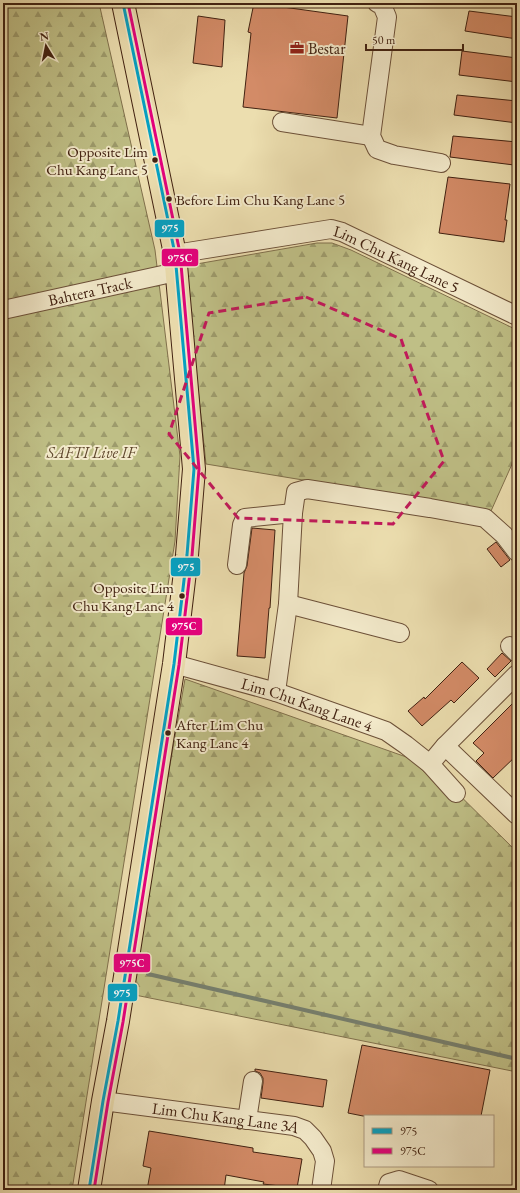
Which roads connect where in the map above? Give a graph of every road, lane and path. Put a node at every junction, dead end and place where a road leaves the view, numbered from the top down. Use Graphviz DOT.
graph roads {
  1 [pos="123,3"];
  2 [pos="377,3"];
  3 [pos="282,122"];
  4 [pos="371,136"];
  5 [pos="441,162"];
  6 [pos="176,263"];
  7 [pos="3,310"];
  8 [pos="517,316"];
  9 [pos="293,513"];
  10 [pos="517,552"];
  11 [pos="237,565"];
  12 [pos="288,604"];
  13 [pos="400,633"];
  14 [pos="174,664"];
  15 [pos="517,674"];
  16 [pos="276,692"];
  17 [pos="446,746"];
  18 [pos="430,764"];
  19 [pos="456,793"];
  20 [pos="517,815"];
  21 [pos="253,1081"];
  22 [pos="103,1101"];
  23 [pos="247,1120"];
  24 [pos="89,1190"];
  25 [pos="321,1190"];
  26 [pos="387,1190"];
  27 [pos="429,1190"];
  1 -- 6 [label="main road"];
  2 -- 4 [label="street"];
  3 -- 4 [label="street"];
  4 -- 5 [label="street"];
  6 -- 7 [label="street, Bahtera Track"];
  6 -- 8 [label="street, Lim Chu Kang Lane 5"];
  6 -- 14 [label="main road"];
  9 -- 10 [label="street"];
  9 -- 11 [label="street"];
  9 -- 12 [label="street"];
  12 -- 13 [label="street"];
  12 -- 16 [label="street"];
  14 -- 16 [label="street, Lim Chu Kang Lane 4"];
  14 -- 22 [label="main road"];
  15 -- 17 [label="street"];
  16 -- 18 [label="street, Lim Chu Kang Lane 4"];
  17 -- 18 [label="street"];
  17 -- 20 [label="street"];
  18 -- 19 [label="street, Lim Chu Kang Lane 4"];
  21 -- 23 [label="street"];
  22 -- 23 [label="street, Lim Chu Kang Lane 3A"];
  22 -- 24 [label="main road"];
  23 -- 25 [label="street, Lim Chu Kang Lane 3A"];
  26 -- 27 [label="street"];
}
